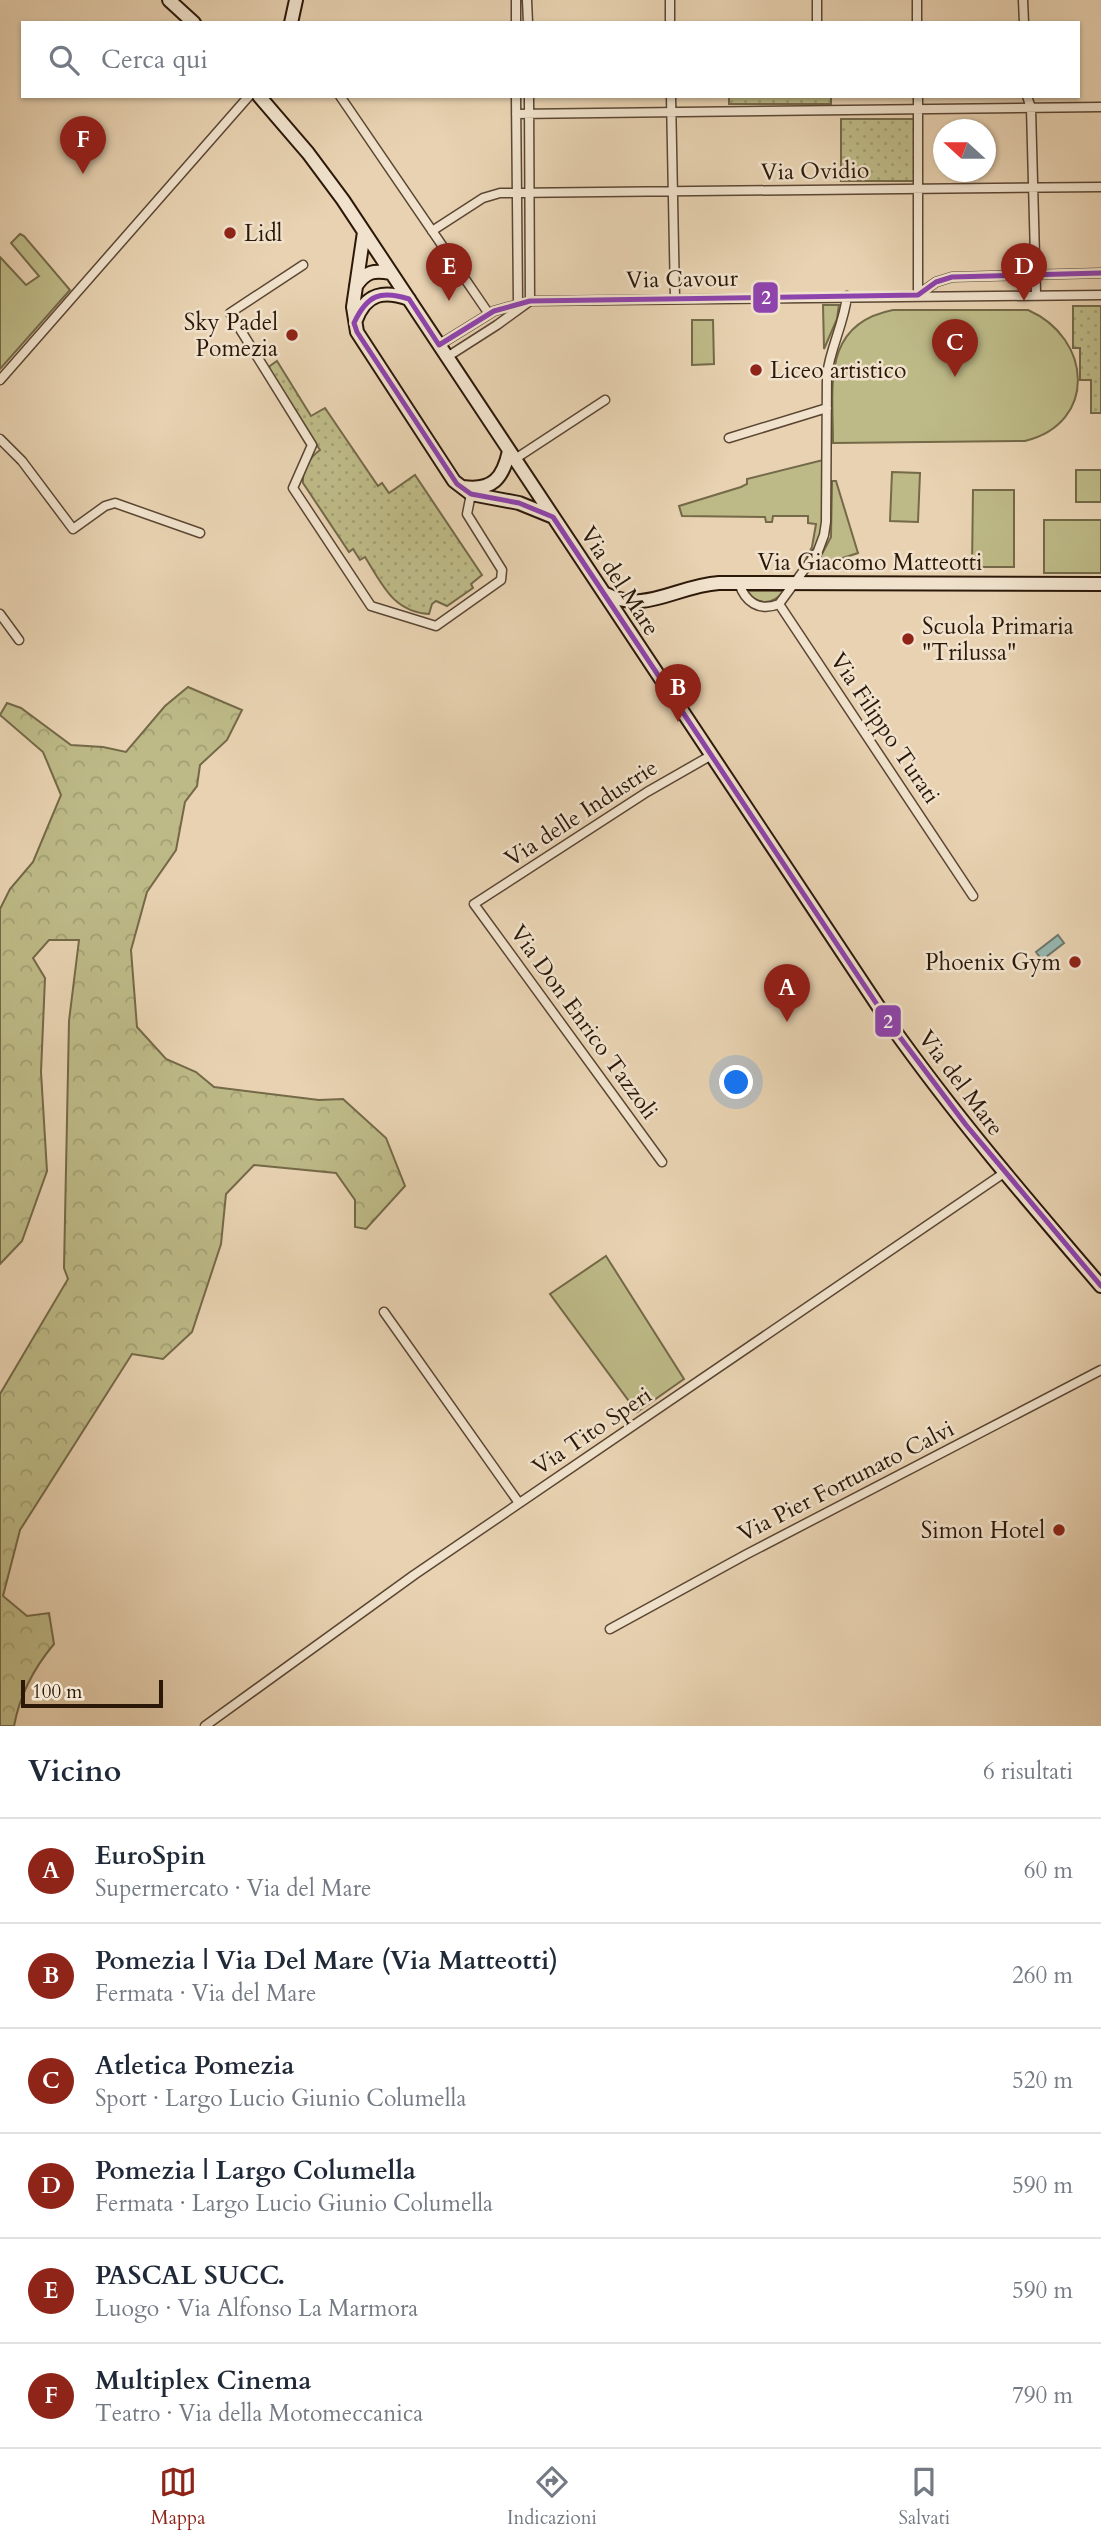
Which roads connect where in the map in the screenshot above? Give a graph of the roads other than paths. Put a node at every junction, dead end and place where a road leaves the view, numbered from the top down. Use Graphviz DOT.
graph roads {
  1 [pos="296,0"];
  2 [pos="516,0"];
  3 [pos="527,0"];
  4 [pos="670,0"];
  5 [pos="817,0"];
  6 [pos="917,0"];
  7 [pos="1024,0"];
  8 [pos="172,2"];
  9 [pos="192,21"];
  10 [pos="291,21"];
  11 [pos="516,21"];
  12 [pos="528,21"];
  13 [pos="670,21"];
  14 [pos="817,21"];
  15 [pos="917,21"];
  16 [pos="1024,21"];
  17 [pos="247,98"];
  18 [pos="261,98"];
  19 [pos="341,98"];
  20 [pos="516,98"];
  21 [pos="529,98"];
  22 [pos="671,98"];
  23 [pos="918,98"];
  24 [pos="1028,98"];
  25 [pos="1101,107"];
  26 [pos="1031,108"];
  27 [pos="918,109"];
  28 [pos="671,112"];
  29 [pos="529,113"];
  30 [pos="516,114"];
  31 [pos="1101,187"];
  32 [pos="1034,188"];
  33 [pos="917,190"];
  34 [pos="673,192"];
  35 [pos="517,193"];
  36 [pos="530,193"];
  37 [pos="432,230"];
  38 [pos="364,232"];
  39 [pos="303,265"];
  40 [pos="391,273"];
  41 [pos="1101,274"];
  42 [pos="1035,275"];
  43 [pos="356,286"];
  44 [pos="918,295"];
  45 [pos="1036,295"];
  46 [pos="1101,295"];
  47 [pos="847,296"];
  48 [pos="409,299"];
  49 [pos="675,299"];
  50 [pos="530,301"];
  51 [pos="518,304"];
  52 [pos="489,314"];
  53 [pos="355,323"];
  54 [pos="439,345"];
  55 [pos="447,356"];
  56 [pos="0,380"];
  57 [pos="605,400"];
  58 [pos="827,408"];
  59 [pos="729,438"];
  60 [pos="0,439"];
  61 [pos="512,455"];
  62 [pos="527,478"];
  63 [pos="459,486"];
  64 [pos="471,494"];
  65 [pos="540,498"];
  66 [pos="519,503"];
  67 [pos="553,517"];
  68 [pos="200,533"];
  69 [pos="739,583"];
  70 [pos="794,583"];
  71 [pos="1101,584"];
  72 [pos="603,593"];
  73 [pos="642,603"];
  74 [pos="779,604"];
  75 [pos="0,614"];
  76 [pos="630,635"];
  77 [pos="19,640"];
  78 [pos="710,755"];
  79 [pos="973,896"];
  80 [pos="474,904"];
  81 [pos="663,1162"];
  82 [pos="1004,1173"];
  83 [pos="1101,1286"];
  84 [pos="384,1312"];
  85 [pos="1101,1370"];
  86 [pos="519,1503"];
  87 [pos="610,1629"];
  88 [pos="205,1726"];
  1 -- 10 [label="main road"];
  2 -- 11 [label="street"];
  3 -- 12 [label="street"];
  4 -- 13 [label="street"];
  5 -- 14 [label="street"];
  6 -- 15 [label="street"];
  7 -- 16 [label="street"];
  8 -- 9 [label="main road"];
  17 -- 56 [label="street"];
  18 -- 38 [label="main road, Via del Mare"];
  19 -- 37 [label="street"];
  20 -- 30 [label="street"];
  21 -- 29 [label="street"];
  22 -- 28 [label="street"];
  23 -- 27 [label="street"];
  24 -- 26 [label="street"];
  25 -- 26 [label="street"];
  26 -- 27 [label="street"];
  26 -- 32 [label="street"];
  27 -- 28 [label="street"];
  27 -- 33 [label="street"];
  28 -- 29 [label="street"];
  28 -- 34 [label="street"];
  29 -- 30 [label="street"];
  29 -- 36 [label="street"];
  30 -- 35 [label="street"];
  31 -- 32 [label="street, Via Ovidio"];
  32 -- 33 [label="street, Via Ovidio"];
  32 -- 42 [label="street"];
  33 -- 34 [label="street, Via Ovidio"];
  33 -- 44 [label="street"];
  34 -- 36 [label="street, Via Ovidio"];
  34 -- 49 [label="street"];
  35 -- 36 [label="street, Via Ovidio"];
  35 -- 37 [label="street, Via Ovidio"];
  35 -- 51 [label="street"];
  36 -- 50 [label="street"];
  37 -- 52 [label="street"];
  38 -- 40 [label="main road, Via del Mare"];
  38 -- 43 [label="main road"];
  39 -- 64 [label="street"];
  40 -- 43 [label="main road"];
  40 -- 48 [label="main road, Via del Mare"];
  41 -- 42 [label="street"];
  42 -- 44 [label="street"];
  42 -- 45 [label="street"];
  43 -- 53 [label="main road"];
  44 -- 45 [label="street, Via Cavour"];
  44 -- 47 [label="street, Via Cavour"];
  45 -- 46 [label="street, Via Cavour"];
  47 -- 49 [label="street, Via Cavour"];
  47 -- 58 [label="street"];
  48 -- 53 [label="main road"];
  48 -- 54 [label="main road, Via del Mare"];
  49 -- 50 [label="street, Via Cavour"];
  50 -- 51 [label="street, Via Cavour"];
  50 -- 55 [label="street"];
  51 -- 52 [label="street, Via Cavour"];
  52 -- 54 [label="street, Via Cavour"];
  53 -- 63 [label="main road"];
  54 -- 55 [label="main road, Via del Mare"];
  55 -- 61 [label="main road, Via del Mare"];
  57 -- 61 [label="street"];
  58 -- 59 [label="street"];
  58 -- 70 [label="street"];
  60 -- 68 [label="street"];
  61 -- 62 [label="main road, Via del Mare"];
  61 -- 63 [label="main road"];
  62 -- 65 [label="main road, Via del Mare"];
  62 -- 66 [label="main road"];
  63 -- 64 [label="main road"];
  64 -- 66 [label="main road"];
  65 -- 66 [label="main road"];
  65 -- 67 [label="main road, Via del Mare"];
  66 -- 67 [label="main road"];
  67 -- 72 [label="main road, Via del Mare"];
  69 -- 70 [label="main road, Via Giacomo Matteotti"];
  69 -- 73 [label="main road, Via Giacomo Matteotti"];
  69 -- 74 [label="street"];
  70 -- 71 [label="main road, Via Giacomo Matteotti"];
  70 -- 74 [label="street"];
  72 -- 73 [label="main road"];
  72 -- 76 [label="main road, Via del Mare"];
  73 -- 76 [label="main road"];
  74 -- 79 [label="street, Via Filippo Turati"];
  75 -- 77 [label="street"];
  76 -- 78 [label="main road, Via del Mare"];
  78 -- 80 [label="street, Via delle Industrie"];
  78 -- 82 [label="main road, Via del Mare"];
  80 -- 81 [label="street, Via Don Enrico Tazzoli"];
  82 -- 83 [label="main road, Via del Mare"];
  82 -- 86 [label="street, Via Tito Speri"];
  84 -- 86 [label="street"];
  85 -- 87 [label="street, Via Pier Fortunato Calvi"];
  86 -- 88 [label="street, Via Tito Speri"];
}
